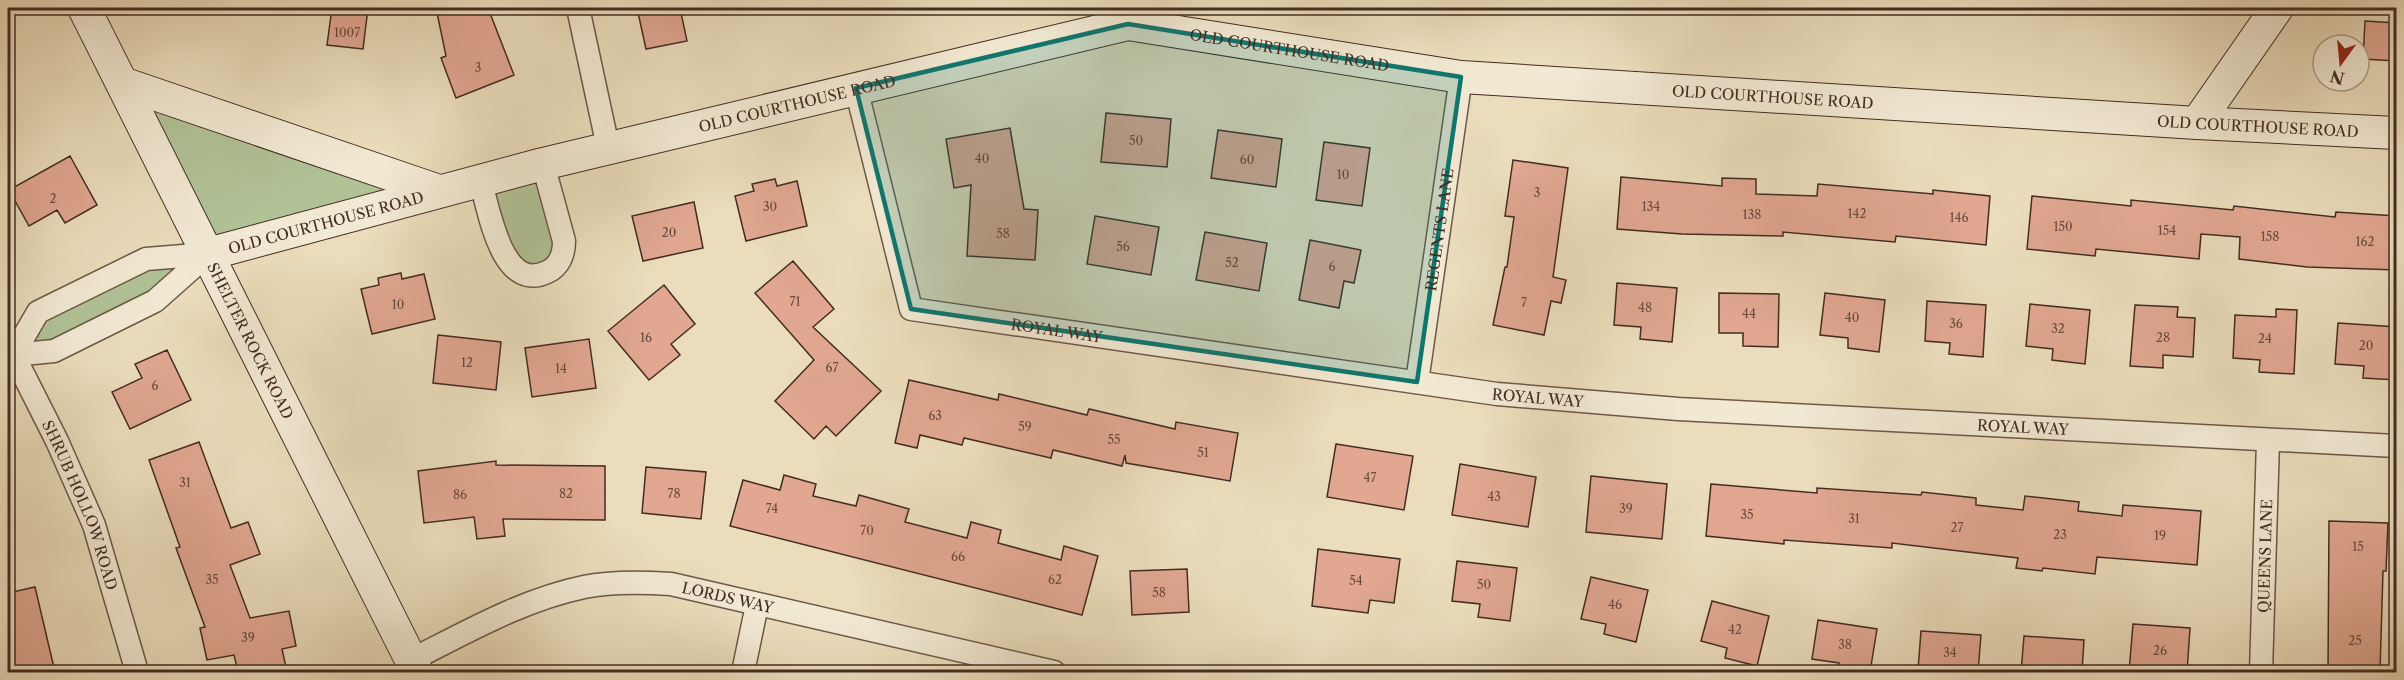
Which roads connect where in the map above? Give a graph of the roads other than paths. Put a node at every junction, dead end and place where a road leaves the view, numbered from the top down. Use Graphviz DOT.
graph roads {
  1 [pos="84,8"];
  2 [pos="578,8"];
  3 [pos="2277,8"];
  4 [pos="1132,16"];
  5 [pos="1461,76"];
  6 [pos="122,84"];
  7 [pos="856,88"];
  8 [pos="2197,123"];
  9 [pos="2397,132"];
  10 [pos="608,147"];
  11 [pos="543,164"];
  12 [pos="480,180"];
  13 [pos="439,191"];
  14 [pos="208,254"];
  15 [pos="10,349"];
  16 [pos="1417,382"];
  17 [pos="2268,441"];
  18 [pos="2397,446"];
  19 [pos="757,604"];
  20 [pos="414,666"];
  21 [pos="137,672"];
  22 [pos="743,672"];
  23 [pos="1054,672"];
  24 [pos="2261,672"];
  1 -- 6 [label="street, SHELTER ROCK ROAD"];
  2 -- 10 [label="street"];
  3 -- 8 [label="street"];
  4 -- 5 [label="street, OLD COURTHOUSE ROAD"];
  4 -- 7 [label="street, OLD COURTHOUSE ROAD"];
  5 -- 8 [label="street, OLD COURTHOUSE ROAD"];
  5 -- 16 [label="street, REGENTS LANE"];
  6 -- 13 [label="street"];
  6 -- 14 [label="street, SHELTER ROCK ROAD"];
  7 -- 10 [label="street, OLD COURTHOUSE ROAD"];
  7 -- 16 [label="street, ROYAL WAY"];
  8 -- 9 [label="street, OLD COURTHOUSE ROAD"];
  10 -- 11 [label="street, OLD COURTHOUSE ROAD"];
  11 -- 12 [label="street, OLD COURTHOUSE ROAD"];
  11 -- 12 [label="street"];
  12 -- 13 [label="street, OLD COURTHOUSE ROAD"];
  13 -- 14 [label="street, OLD COURTHOUSE ROAD"];
  14 -- 15 [label="street"];
  14 -- 15 [label="street"];
  14 -- 20 [label="street, SHELTER ROCK ROAD"];
  15 -- 21 [label="street, SHRUB HOLLOW ROAD"];
  16 -- 17 [label="street, ROYAL WAY"];
  17 -- 18 [label="street, ROYAL WAY"];
  17 -- 24 [label="street, QUEENS LANE"];
  19 -- 20 [label="street, LORDS WAY"];
  19 -- 22 [label="street"];
  19 -- 23 [label="street, LORDS WAY"];
}
